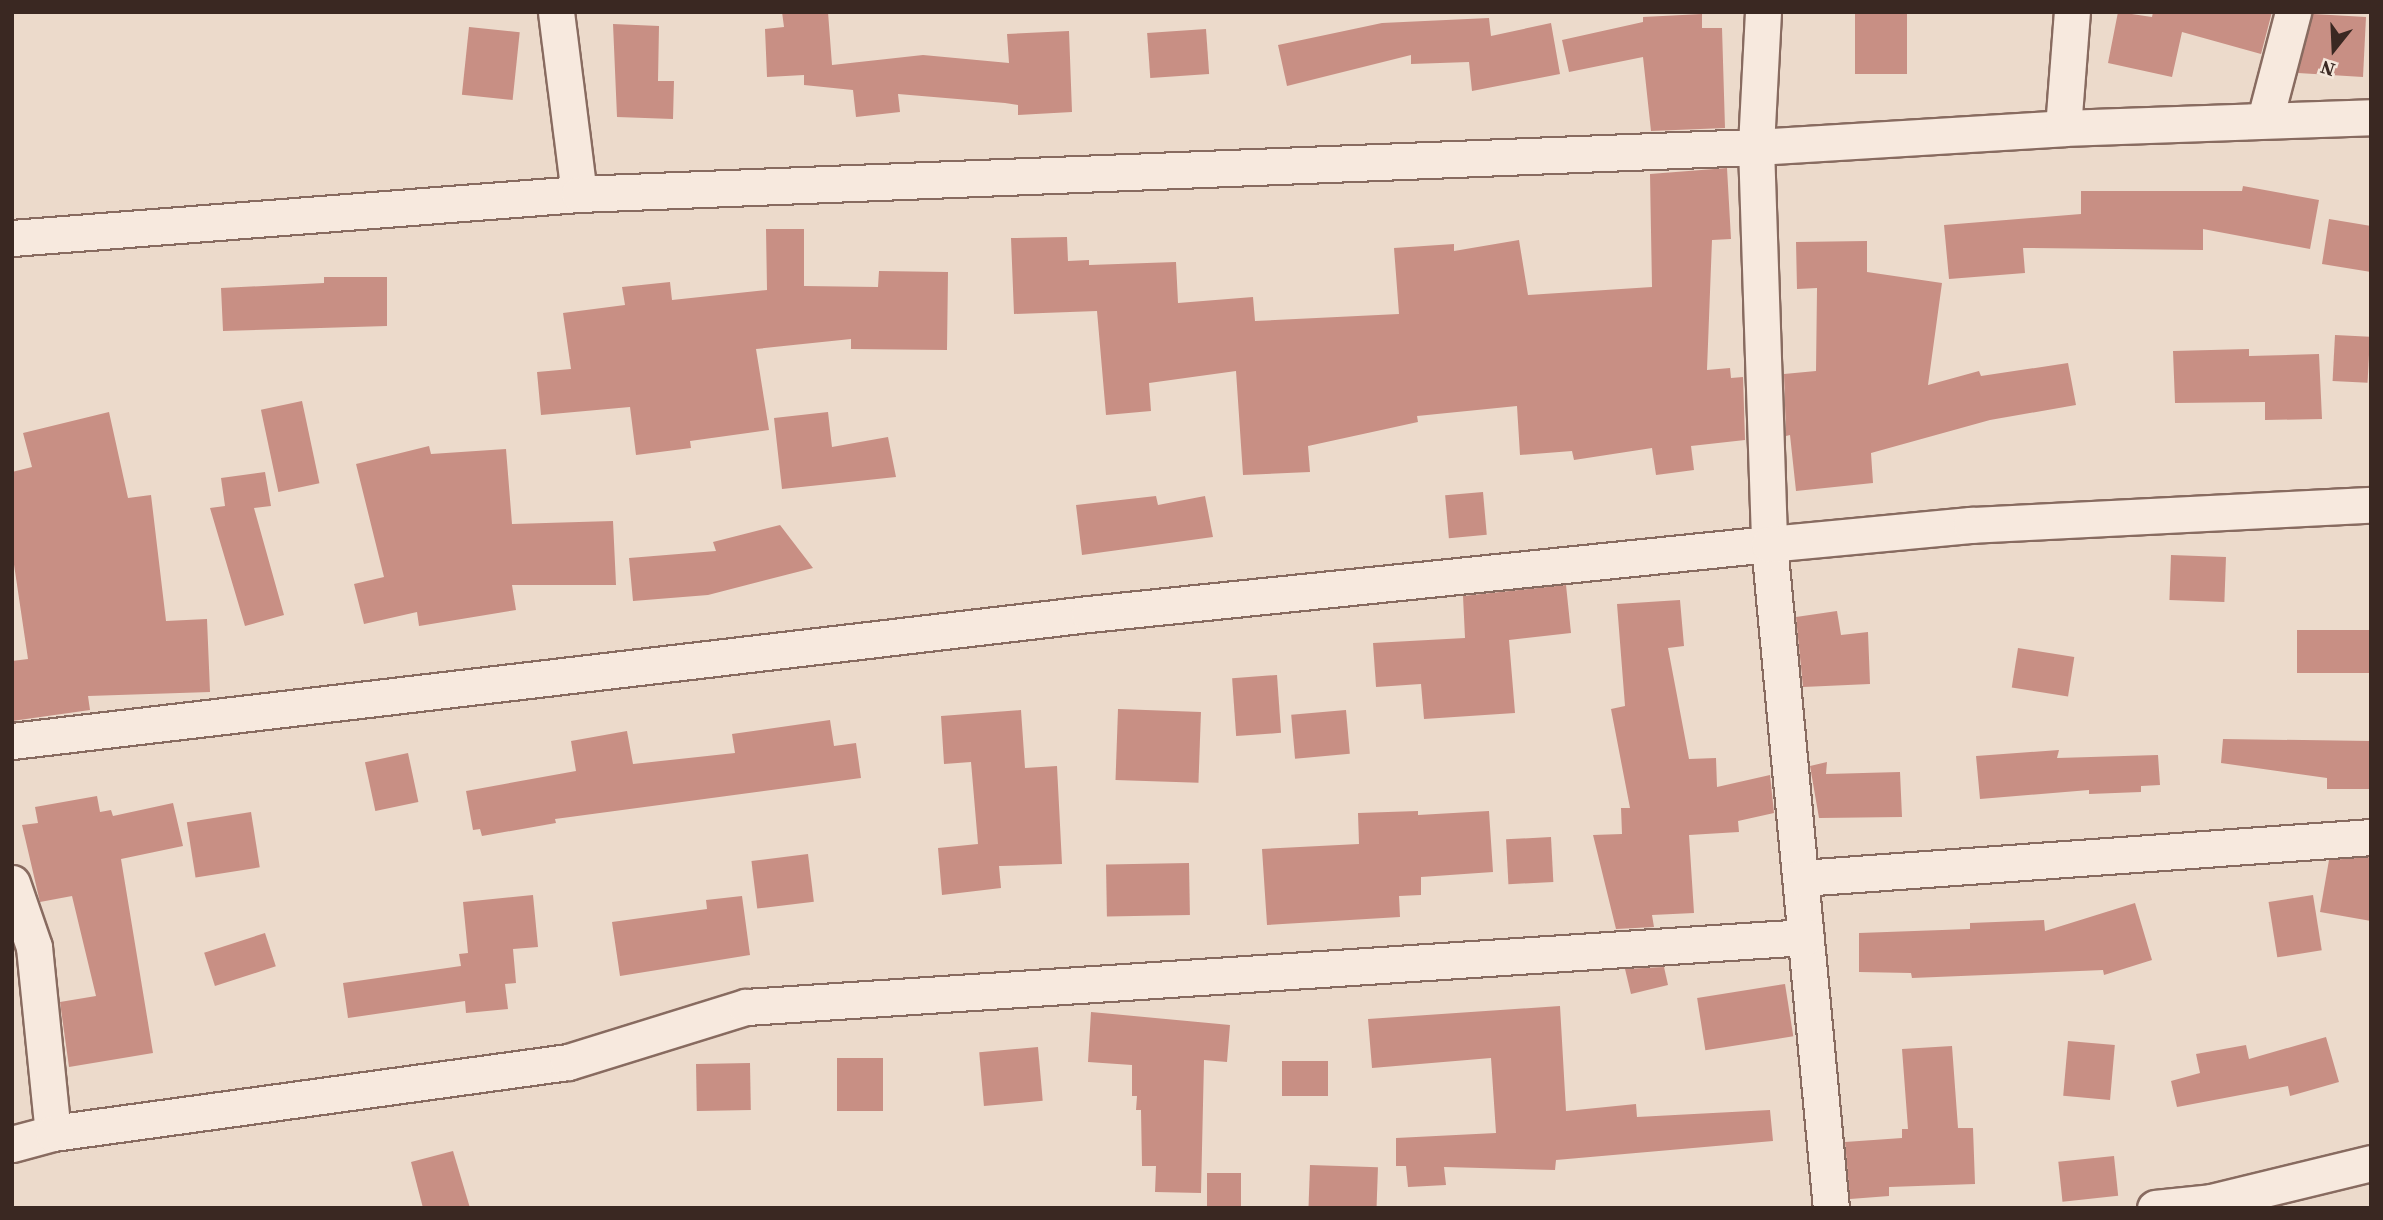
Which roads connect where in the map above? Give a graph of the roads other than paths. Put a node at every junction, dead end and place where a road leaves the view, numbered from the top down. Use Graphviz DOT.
graph roads {
  1 [pos="556,12"];
  2 [pos="1763,12"];
  3 [pos="2073,12"];
  4 [pos="2293,12"];
  5 [pos="2371,117"];
  6 [pos="2264,119"];
  7 [pos="2063,128"];
  8 [pos="1756,147"];
  9 [pos="579,194"];
  10 [pos="12,238"];
  11 [pos="2371,505"];
  12 [pos="1769,544"];
  13 [pos="12,741"];
  14 [pos="2371,837"];
  15 [pos="1801,878"];
  16 [pos="12,883"];
  17 [pos="1806,937"];
  18 [pos="53,1133"];
  19 [pos="12,1144"];
  20 [pos="2371,1163"];
  21 [pos="1831,1208"];
  22 [pos="2155,1208"];
  1 -- 9 [label="street"];
  2 -- 8 [label="street"];
  3 -- 7 [label="street"];
  4 -- 6 [label="street"];
  5 -- 6 [label="street"];
  6 -- 7 [label="street"];
  7 -- 8 [label="street"];
  8 -- 9 [label="street"];
  8 -- 12 [label="street"];
  9 -- 10 [label="street"];
  11 -- 12 [label="street"];
  12 -- 13 [label="street"];
  12 -- 15 [label="street"];
  14 -- 15 [label="street"];
  15 -- 17 [label="street"];
  16 -- 18 [label="street"];
  17 -- 18 [label="street"];
  17 -- 21 [label="street"];
  18 -- 19 [label="street"];
  20 -- 22 [label="street"];
}
